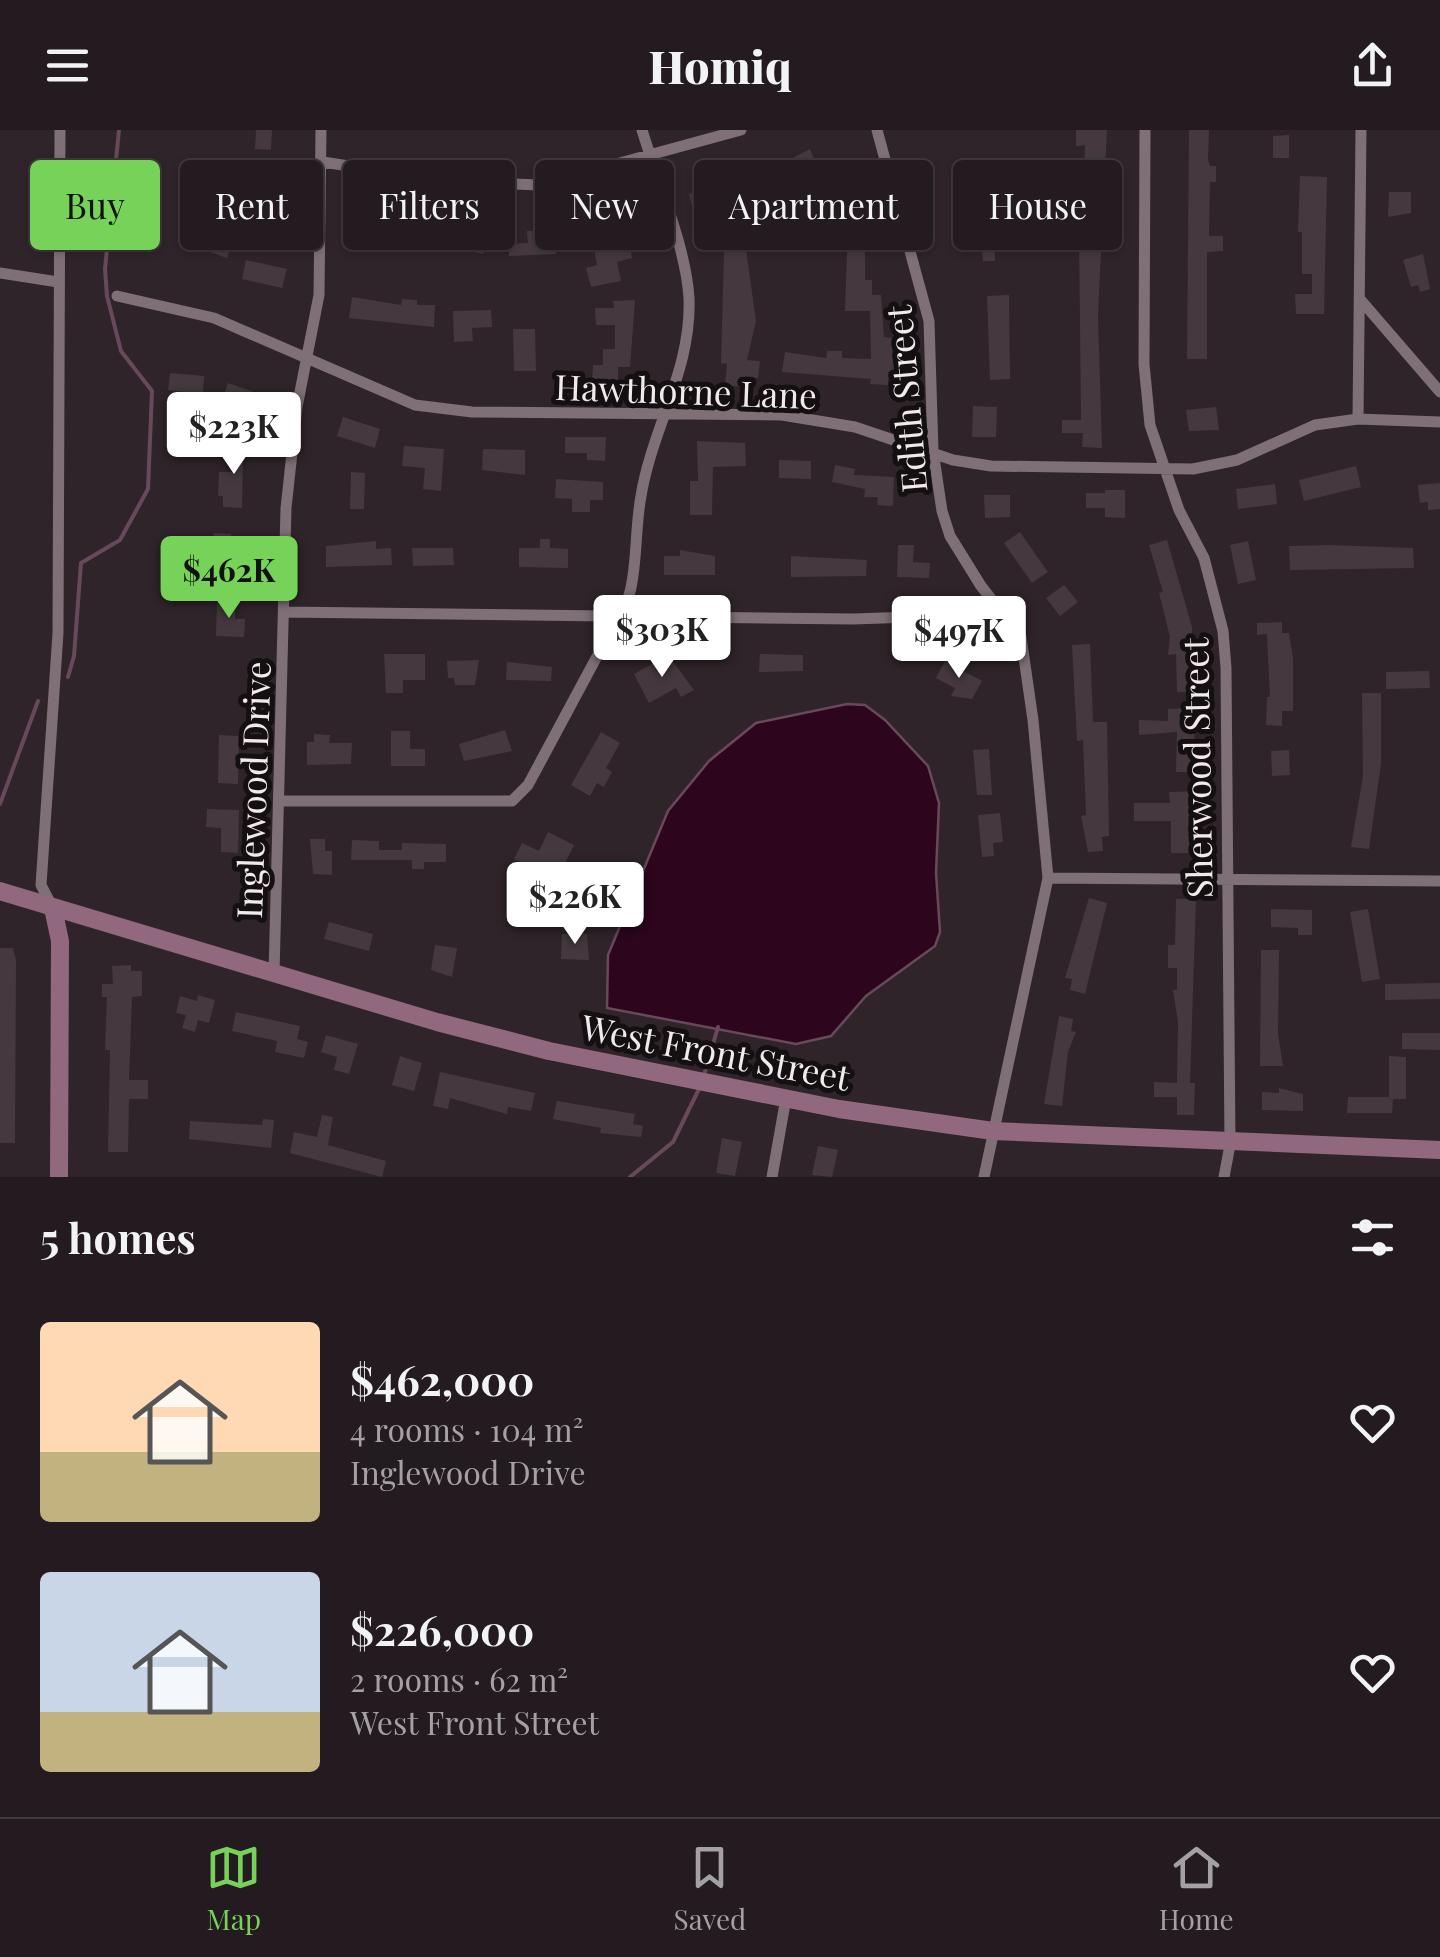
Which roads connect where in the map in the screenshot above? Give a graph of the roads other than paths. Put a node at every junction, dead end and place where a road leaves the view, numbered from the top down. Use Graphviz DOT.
graph roads {
  1 [pos="60,130"];
  2 [pos="321,130"];
  3 [pos="642,130"];
  4 [pos="742,130"];
  5 [pos="877,130"];
  6 [pos="1145,130"];
  7 [pos="1361,130"];
  8 [pos="650,157"];
  9 [pos="322,160"];
  10 [pos="323,162"];
  11 [pos="320,250"];
  12 [pos="0,274"];
  13 [pos="58,282"];
  14 [pos="117,296"];
  15 [pos="1359,298"];
  16 [pos="308,357"];
  17 [pos="1440,392"];
  18 [pos="664,414"];
  19 [pos="1358,420"];
  20 [pos="1440,422"];
  21 [pos="933,451"];
  22 [pos="1163,470"];
  23 [pos="285,612"];
  24 [pos="1000,614"];
  25 [pos="626,615"];
  26 [pos="280,802"];
  27 [pos="1048,878"];
  28 [pos="1228,878"];
  29 [pos="1440,880"];
  30 [pos="0,892"];
  31 [pos="53,908"];
  32 [pos="274,974"];
  33 [pos="786,1098"];
  34 [pos="993,1131"];
  35 [pos="1230,1144"];
  36 [pos="1440,1150"];
  37 [pos="59,1177"];
  38 [pos="772,1177"];
  39 [pos="984,1177"];
  40 [pos="1224,1177"];
  1 -- 13 [label="street"];
  2 -- 9 [label="street, Inglewood Drive"];
  3 -- 8 [label="street"];
  4 -- 8 [label="street"];
  5 -- 21 [label="street, Edith Street"];
  6 -- 22 [label="street, Sherwood Street"];
  7 -- 15 [label="street"];
  8 -- 10 [label="street"];
  8 -- 18 [label="street"];
  11 -- 16 [label="street, Inglewood Drive"];
  12 -- 13 [label="street"];
  13 -- 31 [label="street"];
  14 -- 16 [label="street, Hawthorne Lane"];
  15 -- 17 [label="street"];
  15 -- 19 [label="street"];
  16 -- 18 [label="street, Hawthorne Lane"];
  16 -- 23 [label="street, Inglewood Drive"];
  18 -- 21 [label="street, Hawthorne Lane"];
  18 -- 25 [label="street"];
  19 -- 20 [label="street, Hawthorne Lane"];
  19 -- 22 [label="street, Hawthorne Lane"];
  21 -- 22 [label="street, Hawthorne Lane"];
  21 -- 24 [label="street, Edith Street"];
  22 -- 28 [label="street, Sherwood Street"];
  23 -- 25 [label="street"];
  23 -- 26 [label="street, Inglewood Drive"];
  24 -- 25 [label="street"];
  24 -- 27 [label="street, Edith Street"];
  25 -- 26 [label="street"];
  26 -- 32 [label="street, Inglewood Drive"];
  27 -- 28 [label="street"];
  27 -- 34 [label="street, Edith Street"];
  28 -- 29 [label="street"];
  28 -- 35 [label="street, Sherwood Street"];
  30 -- 31 [label="street, West Front Street"];
  31 -- 32 [label="street, West Front Street"];
  31 -- 37 [label="street"];
  32 -- 33 [label="street, West Front Street"];
  33 -- 34 [label="street, West Front Street"];
  33 -- 38 [label="street"];
  34 -- 35 [label="street, West Front Street"];
  34 -- 39 [label="street, Edith Street"];
  35 -- 36 [label="street, West Front Street"];
  35 -- 40 [label="street, Sherwood Street"];
}
